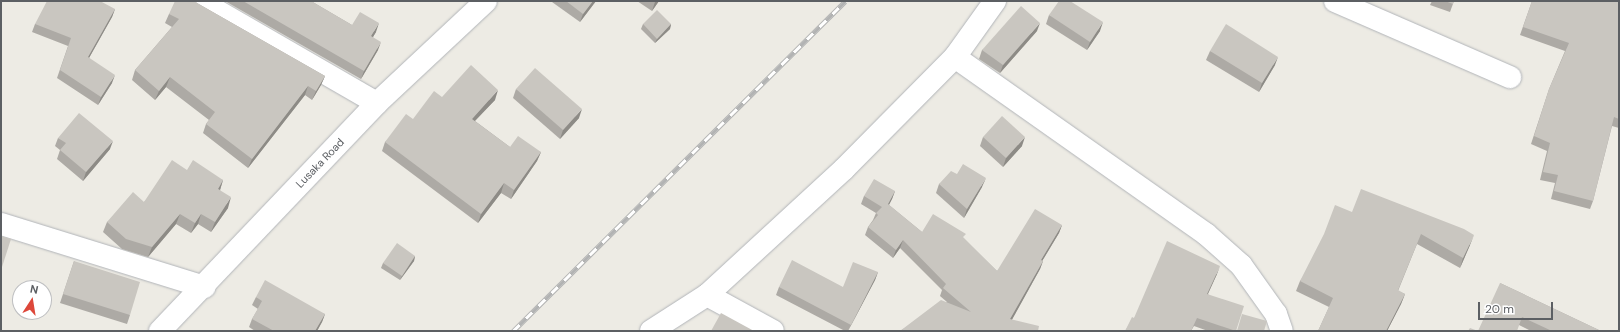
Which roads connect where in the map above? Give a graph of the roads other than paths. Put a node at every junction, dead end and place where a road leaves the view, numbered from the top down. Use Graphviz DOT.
graph roads {
  1 [pos="200,1"];
  2 [pos="995,1"];
  3 [pos="1335,1"];
  4 [pos="477,3"];
  5 [pos="955,57"];
  6 [pos="1510,77"];
  7 [pos="378,103"];
  8 [pos="1,224"];
  9 [pos="204,287"];
  10 [pos="706,295"];
  11 [pos="160,331"];
  12 [pos="651,331"];
  13 [pos="773,331"];
  14 [pos="1282,331"];
  1 -- 7 [label="street"];
  2 -- 5 [label="street"];
  3 -- 6 [label="street"];
  4 -- 7 [label="street, Lusaka Road"];
  5 -- 10 [label="street"];
  5 -- 14 [label="street"];
  7 -- 9 [label="street, Lusaka Road"];
  8 -- 9 [label="street"];
  9 -- 11 [label="street, Lusaka Road"];
  10 -- 12 [label="street"];
  10 -- 13 [label="street"];
}
